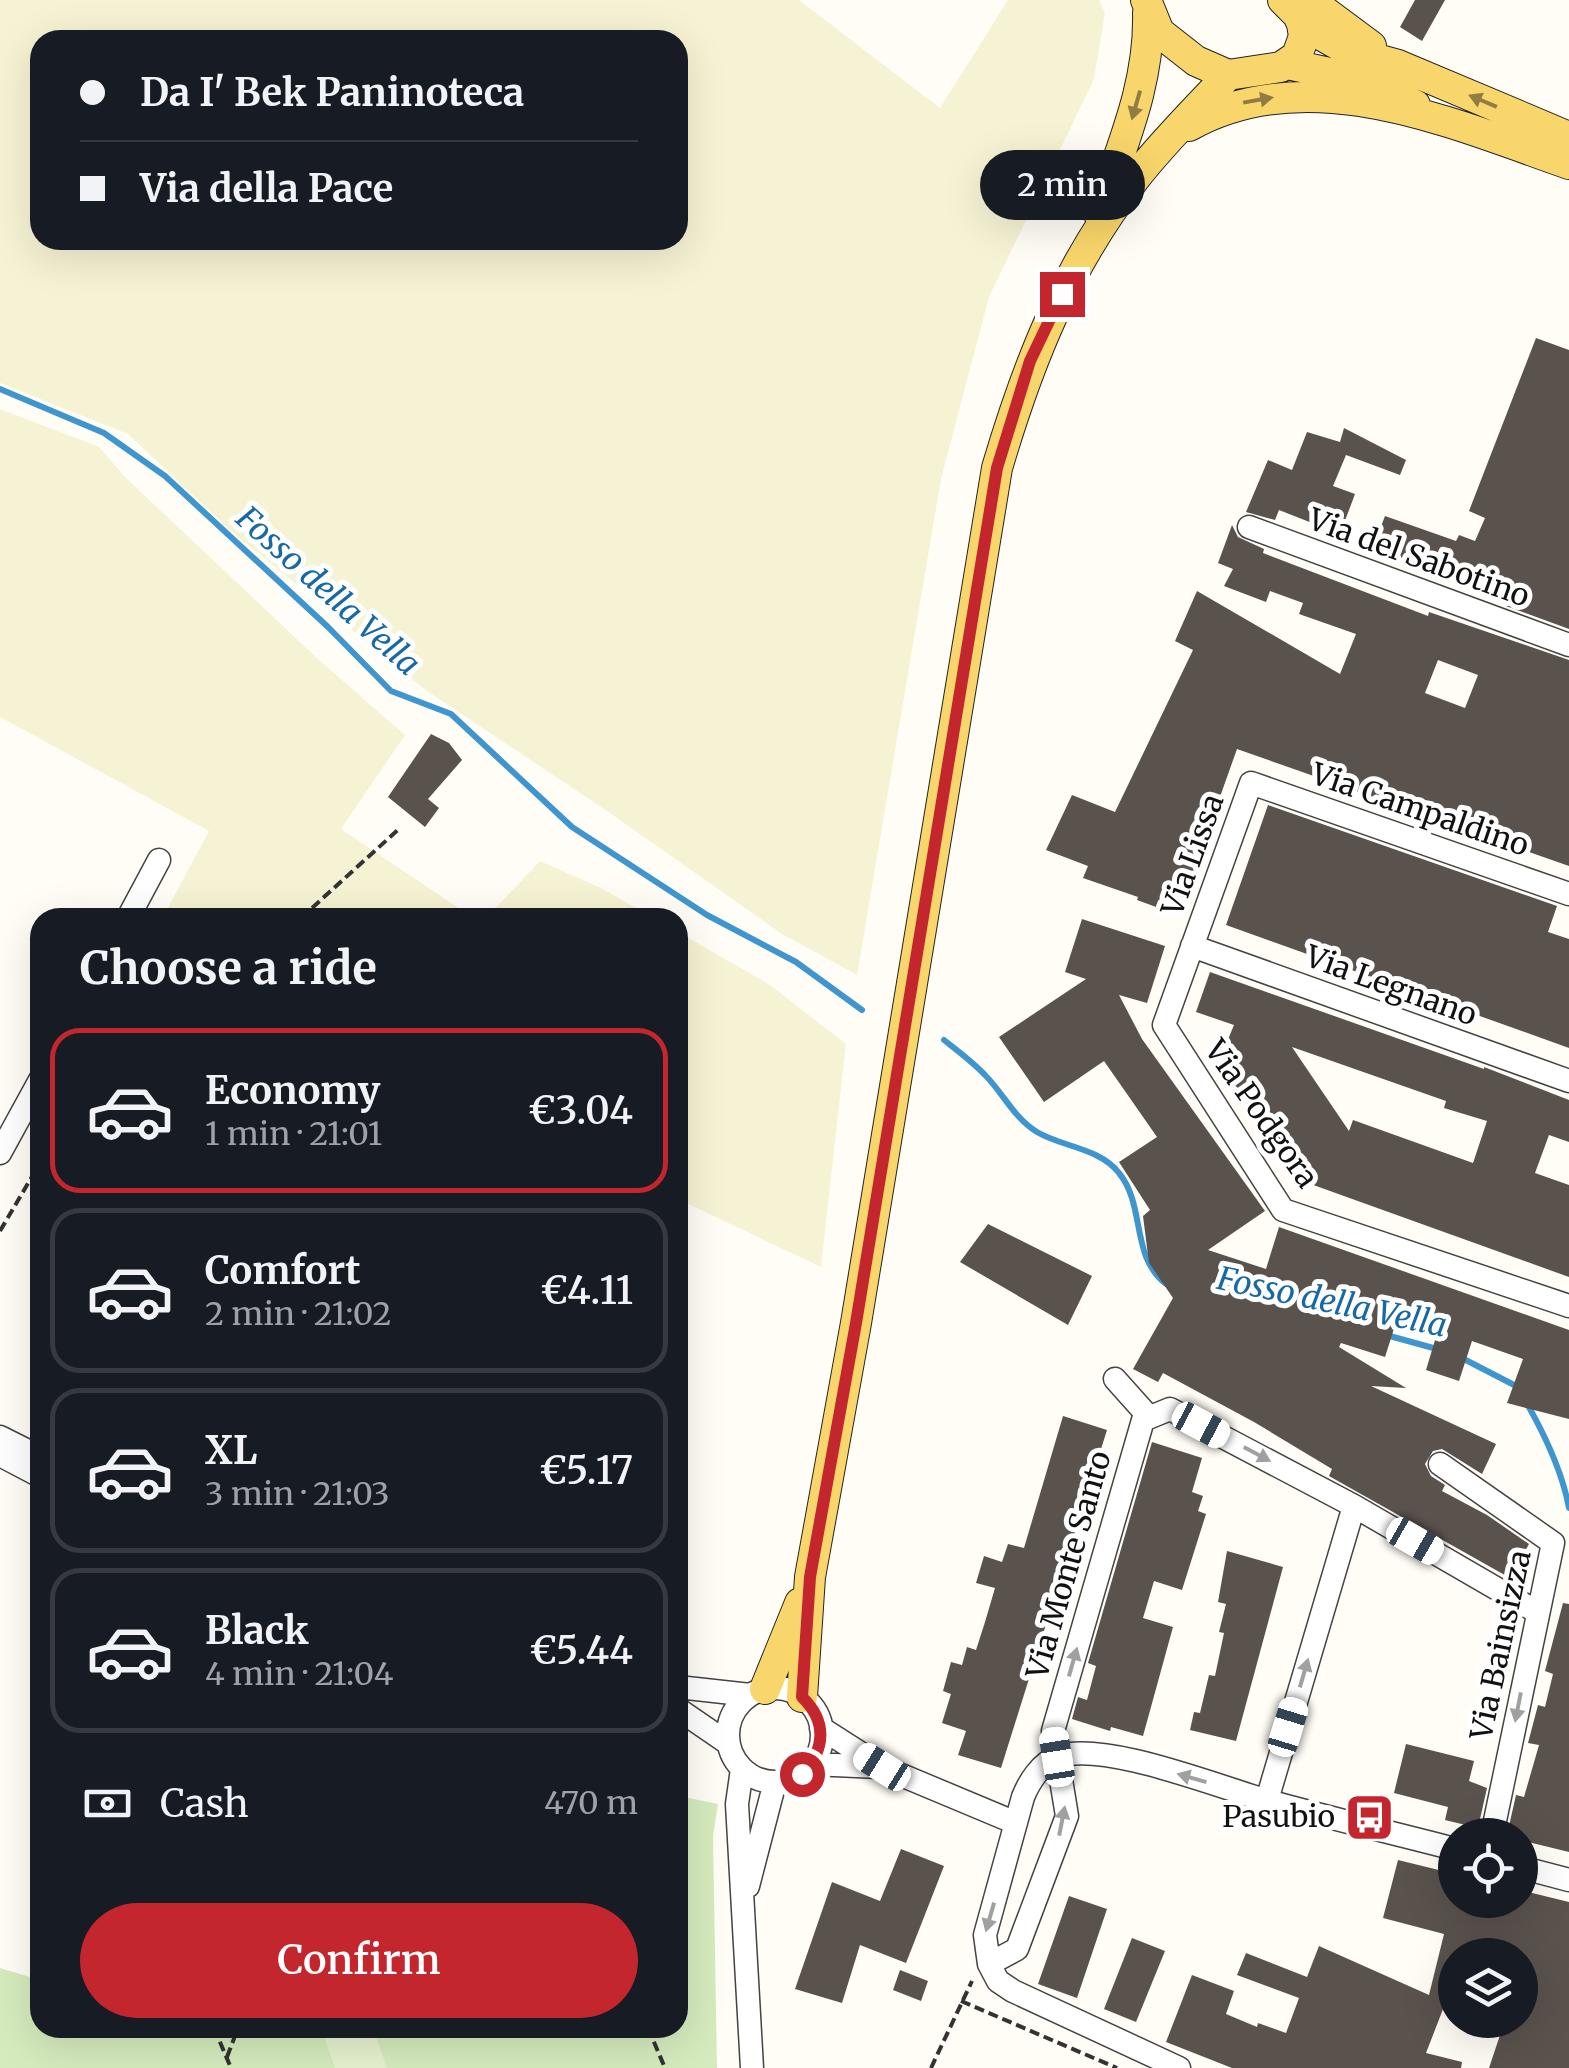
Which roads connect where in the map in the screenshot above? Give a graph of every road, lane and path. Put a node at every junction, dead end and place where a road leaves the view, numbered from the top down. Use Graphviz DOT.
graph roads {
  1 [pos="1283,0"];
  2 [pos="1147,4"];
  3 [pos="1305,12"];
  4 [pos="1288,64"];
  5 [pos="1228,75"];
  6 [pos="1438,120"];
  7 [pos="1168,137"];
  8 [pos="1569,137"];
  9 [pos="1569,164"];
  10 [pos="1089,245"];
  11 [pos="1249,527"];
  12 [pos="1569,645"];
  13 [pos="1251,783"];
  14 [pos="400,828"];
  15 [pos="159,860"];
  16 [pos="1569,894"];
  17 [pos="133,908"];
  18 [pos="312,908"];
  19 [pos="1192,946"];
  20 [pos="1569,1081"];
  21 [pos="30,1098"];
  22 [pos="0,1153"];
  23 [pos="30,1180"];
  24 [pos="0,1230"];
  25 [pos="1569,1306"];
  26 [pos="1115,1379"];
  27 [pos="1160,1413"];
  28 [pos="0,1438"];
  29 [pos="30,1452"];
  30 [pos="0,1455"];
  31 [pos="1440,1464"];
  32 [pos="30,1471"];
  33 [pos="1354,1506"];
  34 [pos="810,1577"];
  35 [pos="1538,1612"];
  36 [pos="758,1692"];
  37 [pos="802,1697"];
  38 [pos="688,1701"];
  39 [pos="688,1705"];
  40 [pos="822,1728"];
  41 [pos="729,1744"];
  42 [pos="1057,1757"];
  43 [pos="812,1764"];
  44 [pos="882,1767"];
  45 [pos="742,1769"];
  46 [pos="775,1782"];
  47 [pos="1267,1800"];
  48 [pos="1496,1818"];
  49 [pos="1016,1822"];
  50 [pos="1438,1845"];
  51 [pos="1538,1871"];
  52 [pos="1569,1880"];
  53 [pos="742,1914"];
  54 [pos="989,1964"];
  55 [pos="961,2001"];
  56 [pos="218,2038"];
  57 [pos="234,2038"];
  58 [pos="652,2038"];
  59 [pos="227,2058"];
  60 [pos="231,2068"];
  61 [pos="665,2068"];
  62 [pos="752,2068"];
  63 [pos="930,2068"];
  64 [pos="1117,2068"];
  65 [pos="1178,2068"];
  1 -- 3 [label="main road"];
  2 -- 5 [label="main road"];
  2 -- 10 [label="main road, one-way"];
  3 -- 4 [label="main road"];
  8 -- 3 [label="main road, one-way"];
  4 -- 5 [label="main road"];
  4 -- 6 [label="main road"];
  5 -- 7 [label="main road"];
  7 -- 6 [label="main road, one-way"];
  6 -- 9 [label="main road"];
  7 -- 10 [label="main road"];
  10 -- 34 [label="main road"];
  11 -- 12 [label="street, Via del Sabotino"];
  13 -- 16 [label="street, Via Campaldino"];
  13 -- 19 [label="street, Via Lissa"];
  14 -- 18 [label="path"];
  15 -- 17 [label="street"];
  19 -- 20 [label="street, Via Legnano"];
  19 -- 25 [label="street, Via Podgora"];
  21 -- 22 [label="street"];
  23 -- 24 [label="path"];
  26 -- 27 [label="street"];
  27 -- 33 [label="street, one-way"];
  42 -- 27 [label="street, Via Monte Santo, one-way"];
  28 -- 29 [label="street"];
  30 -- 32 [label="street"];
  31 -- 35 [label="street, Via Bainsizza"];
  33 -- 35 [label="street"];
  47 -- 33 [label="street, one-way"];
  34 -- 36 [label="main road"];
  34 -- 37 [label="main road"];
  35 -- 48 [label="street, Via Bainsizza, one-way"];
  36 -- 37 [label="street"];
  36 -- 38 [label="street"];
  36 -- 41 [label="street"];
  37 -- 40 [label="street"];
  39 -- 41 [label="street"];
  40 -- 43 [label="street"];
  40 -- 44 [label="street"];
  41 -- 45 [label="street"];
  47 -- 42 [label="street, one-way"];
  42 -- 49 [label="street"];
  54 -- 42 [label="street, Via Monte Santo, one-way"];
  43 -- 44 [label="street"];
  43 -- 46 [label="street"];
  44 -- 49 [label="street"];
  45 -- 46 [label="street"];
  45 -- 53 [label="street"];
  46 -- 53 [label="street"];
  47 -- 50 [label="street"];
  49 -- 54 [label="street, one-way"];
  51 -- 52 [label="street"];
  53 -- 62 [label="street"];
  54 -- 55 [label="path"];
  54 -- 65 [label="street"];
  55 -- 63 [label="path"];
  55 -- 64 [label="path"];
  56 -- 59 [label="path"];
  57 -- 59 [label="path"];
  58 -- 61 [label="path"];
  59 -- 60 [label="path"];
}
